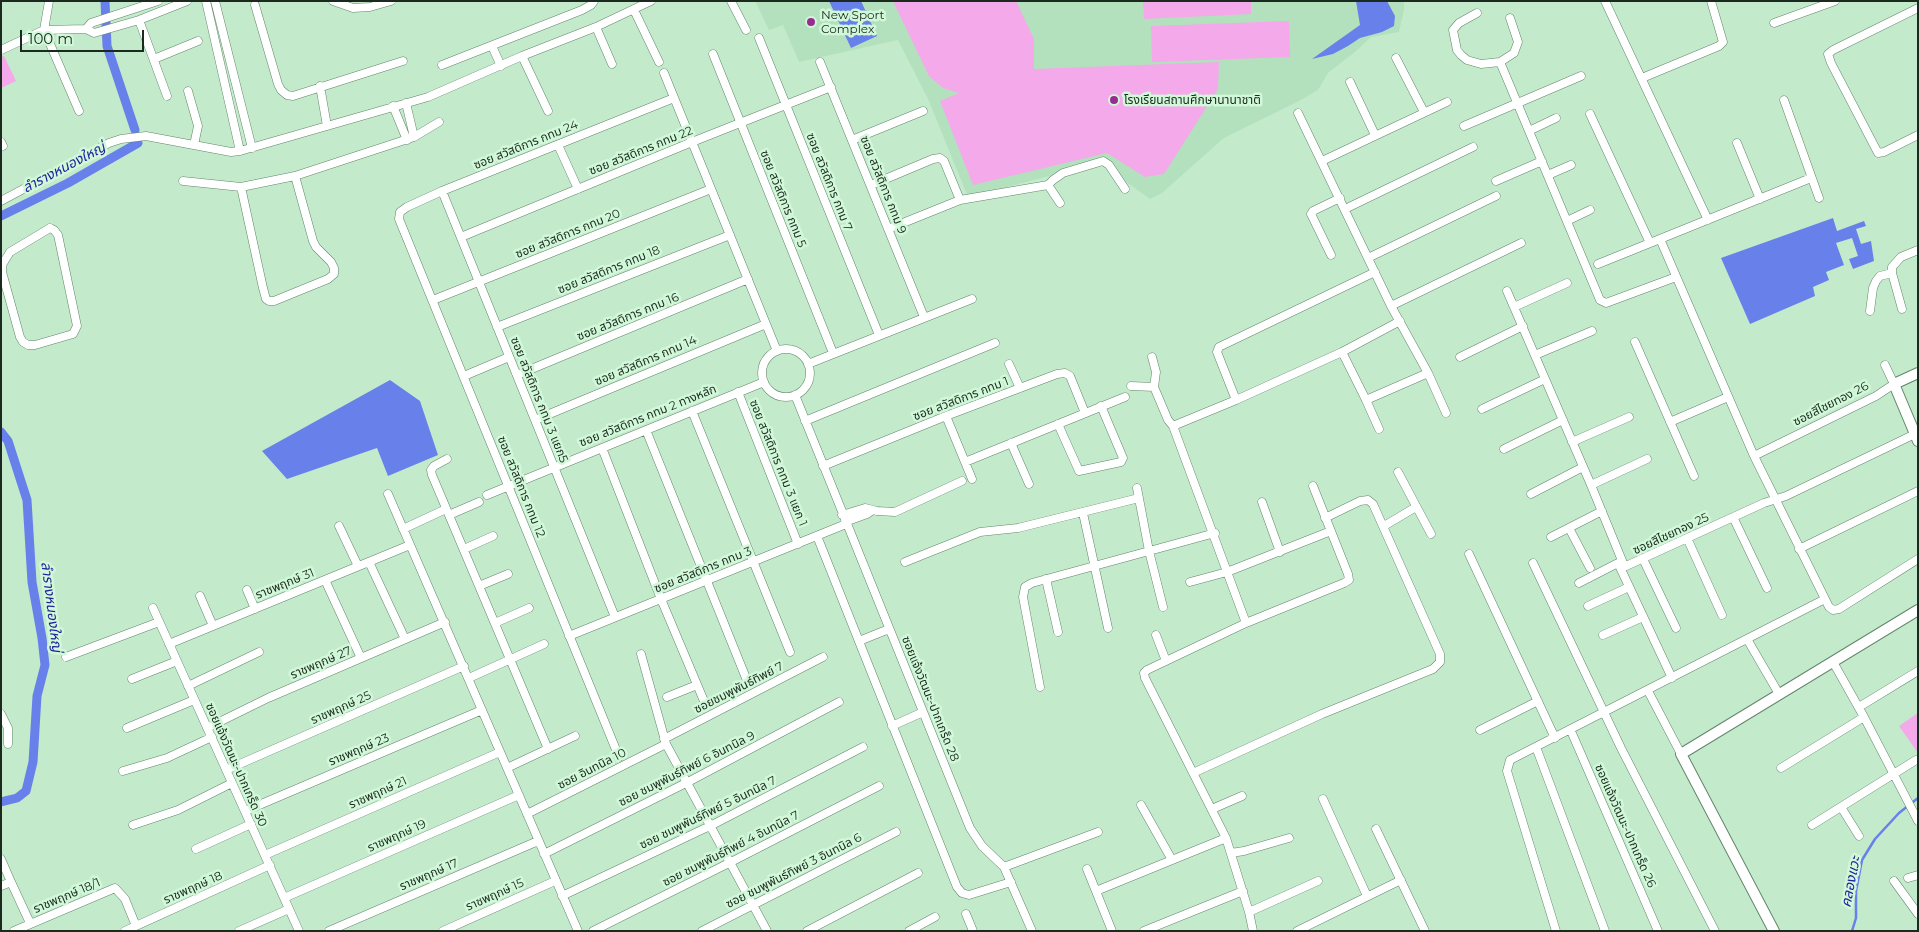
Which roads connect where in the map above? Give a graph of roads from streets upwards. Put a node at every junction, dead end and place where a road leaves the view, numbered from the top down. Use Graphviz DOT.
graph roads {
  1 [pos="49,1"];
  2 [pos="158,1"];
  3 [pos="187,1"];
  4 [pos="206,1"];
  5 [pos="215,1"];
  6 [pos="333,1"];
  7 [pos="391,1"];
  8 [pos="594,1"];
  9 [pos="651,1"];
  10 [pos="730,1"];
  11 [pos="1605,1"];
  12 [pos="1711,1"];
  13 [pos="1835,1"];
  14 [pos="255,5"];
  15 [pos="1918,8"];
  16 [pos="634,10"];
  17 [pos="1477,13"];
  18 [pos="1510,18"];
  19 [pos="139,20"];
  20 [pos="1774,24"];
  21 [pos="596,27"];
  22 [pos="86,29"];
  23 [pos="44,30"];
  24 [pos="746,30"];
  25 [pos="759,38"];
  26 [pos="198,42"];
  27 [pos="492,46"];
  28 [pos="1,50"];
  29 [pos="713,54"];
  30 [pos="522,56"];
  31 [pos="1396,58"];
  32 [pos="154,59"];
  33 [pos="403,61"];
  34 [pos="659,62"];
  35 [pos="820,62"];
  36 [pos="1500,62"];
  37 [pos="612,64"];
  38 [pos="442,65"];
  39 [pos="501,66"];
  40 [pos="664,73"];
  41 [pos="1581,76"];
  42 [pos="1642,78"];
  43 [pos="1350,82"];
  44 [pos="320,86"];
  45 [pos="831,87"];
  46 [pos="188,91"];
  47 [pos="168,96"];
  48 [pos="674,98"];
  49 [pos="1784,100"];
  50 [pos="406,102"];
  51 [pos="1447,102"];
  52 [pos="1518,103"];
  53 [pos="786,105"];
  54 [pos="393,106"];
  55 [pos="79,110"];
  56 [pos="548,111"];
  57 [pos="923,111"];
  58 [pos="1424,112"];
  59 [pos="1298,113"];
  60 [pos="1590,114"];
  61 [pos="1556,118"];
  62 [pos="439,122"];
  63 [pos="740,123"];
  64 [pos="327,126"];
  65 [pos="1464,126"];
  66 [pos="1530,131"];
  67 [pos="1376,135"];
  68 [pos="1918,135"];
  69 [pos="410,139"];
  70 [pos="852,140"];
  71 [pos="692,142"];
  72 [pos="1737,142"];
  73 [pos="194,144"];
  74 [pos="558,144"];
  75 [pos="1473,147"];
  76 [pos="252,148"];
  77 [pos="240,151"];
  78 [pos="1322,161"];
  79 [pos="1542,161"];
  80 [pos="1571,165"];
  81 [pos="295,176"];
  82 [pos="1548,176"];
  83 [pos="1811,178"];
  84 [pos="183,181"];
  85 [pos="1496,181"];
  86 [pos="871,185"];
  87 [pos="1048,185"];
  88 [pos="241,187"];
  89 [pos="578,189"];
  90 [pos="711,189"];
  91 [pos="1125,189"];
  92 [pos="442,191"];
  93 [pos="1496,196"];
  94 [pos="1340,198"];
  95 [pos="1819,198"];
  96 [pos="1760,199"];
  97 [pos="960,200"];
  98 [pos="1,201"];
  99 [pos="1060,203"];
  100 [pos="1345,209"];
  101 [pos="1590,210"];
  102 [pos="1708,220"];
  103 [pos="1567,221"];
  104 [pos="401,226"];
  105 [pos="888,229"];
  106 [pos="730,235"];
  107 [pos="461,237"];
  108 [pos="1660,239"];
  109 [pos="1521,243"];
  110 [pos="1650,243"];
  111 [pos="1918,250"];
  112 [pos="1330,255"];
  113 [pos="1368,258"];
  114 [pos="1598,264"];
  115 [pos="1375,272"];
  116 [pos="1892,273"];
  117 [pos="1676,277"];
  118 [pos="748,279"];
  119 [pos="479,282"];
  120 [pos="1567,283"];
  121 [pos="1507,291"];
  122 [pos="10,299"];
  123 [pos="972,299"];
  124 [pos="433,300"];
  125 [pos="1,301"];
  126 [pos="1391,306"];
  127 [pos="1514,306"];
  128 [pos="1902,309"];
  129 [pos="1870,311"];
  130 [pos="924,317"];
  131 [pos="1400,322"];
  132 [pos="766,324"];
  133 [pos="1523,326"];
  134 [pos="497,327"];
  135 [pos="1592,331"];
  136 [pos="879,335"];
  137 [pos="1635,342"];
  138 [pos="995,343"];
  139 [pos="777,351"];
  140 [pos="834,352"];
  141 [pos="1342,352"];
  142 [pos="1535,355"];
  143 [pos="509,357"];
  144 [pos="1460,357"];
  145 [pos="1152,358"];
  146 [pos="808,364"];
  147 [pos="1009,364"];
  148 [pos="1885,366"];
  149 [pos="1918,372"];
  150 [pos="1428,373"];
  151 [pos="517,375"];
  152 [pos="464,376"];
  153 [pos="1546,379"];
  154 [pos="764,382"];
  155 [pos="1894,384"];
  156 [pos="1131,386"];
  157 [pos="1154,387"];
  158 [pos="1020,388"];
  159 [pos="738,392"];
  160 [pos="795,395"];
  161 [pos="1125,396"];
  162 [pos="1728,397"];
  163 [pos="1236,400"];
  164 [pos="1366,400"];
  165 [pos="1102,406"];
  166 [pos="1482,409"];
  167 [pos="692,410"];
  168 [pos="1085,413"];
  169 [pos="1446,413"];
  170 [pos="946,416"];
  171 [pos="1629,417"];
  172 [pos="535,420"];
  173 [pos="1563,420"];
  174 [pos="805,421"];
  175 [pos="1670,422"];
  176 [pos="1058,424"];
  177 [pos="1173,426"];
  178 [pos="1379,429"];
  179 [pos="646,430"];
  180 [pos="1916,431"];
  181 [pos="1572,442"];
  182 [pos="1012,443"];
  183 [pos="602,448"];
  184 [pos="1504,449"];
  185 [pos="1754,456"];
  186 [pos="1647,459"];
  187 [pos="447,460"];
  188 [pos="965,462"];
  189 [pos="823,466"];
  190 [pos="554,467"];
  191 [pos="1583,467"];
  192 [pos="1398,472"];
  193 [pos="1694,476"];
  194 [pos="972,478"];
  195 [pos="962,481"];
  196 [pos="1029,484"];
  197 [pos="1591,485"];
  198 [pos="509,486"];
  199 [pos="1313,486"];
  200 [pos="1137,488"];
  201 [pos="1918,491"];
  202 [pos="388,494"];
  203 [pos="1531,494"];
  204 [pos="487,495"];
  205 [pos="1139,498"];
  206 [pos="1774,499"];
  207 [pos="479,502"];
  208 [pos="1262,502"];
  209 [pos="1416,507"];
  210 [pos="1602,511"];
  211 [pos="448,512"];
  212 [pos="1083,513"];
  213 [pos="1733,517"];
  214 [pos="1325,518"];
  215 [pos="844,520"];
  216 [pos="339,526"];
  217 [pos="1384,526"];
  218 [pos="1569,528"];
  219 [pos="403,529"];
  220 [pos="1330,531"];
  221 [pos="1214,533"];
  222 [pos="1431,534"];
  223 [pos="494,536"];
  224 [pos="817,536"];
  225 [pos="1551,537"];
  226 [pos="1687,538"];
  227 [pos="798,544"];
  228 [pos="410,545"];
  229 [pos="1800,548"];
  230 [pos="464,549"];
  231 [pos="1149,551"];
  232 [pos="1280,552"];
  233 [pos="1469,554"];
  234 [pos="1643,559"];
  235 [pos="1918,559"];
  236 [pos="369,562"];
  237 [pos="752,562"];
  238 [pos="905,562"];
  239 [pos="1533,563"];
  240 [pos="358,566"];
  241 [pos="1095,566"];
  242 [pos="1590,568"];
  243 [pos="1227,572"];
  244 [pos="508,574"];
  245 [pos="1046,579"];
  246 [pos="325,580"];
  247 [pos="707,580"];
  248 [pos="1190,582"];
  249 [pos="1579,583"];
  250 [pos="480,586"];
  251 [pos="1629,587"];
  252 [pos="1767,588"];
  253 [pos="246,590"];
  254 [pos="200,596"];
  255 [pos="661,599"];
  256 [pos="1825,599"];
  257 [pos="1588,606"];
  258 [pos="1163,607"];
  259 [pos="153,608"];
  260 [pos="255,608"];
  261 [pos="529,608"];
  262 [pos="1918,610"];
  263 [pos="1722,615"];
  264 [pos="616,617"];
  265 [pos="1643,617"];
  266 [pos="159,622"];
  267 [pos="445,622"];
  268 [pos="495,623"];
  269 [pos="1246,623"];
  270 [pos="213,626"];
  271 [pos="1108,628"];
  272 [pos="1676,628"];
  273 [pos="889,629"];
  274 [pos="1058,632"];
  275 [pos="1156,635"];
  276 [pos="1604,635"];
  277 [pos="569,636"];
  278 [pos="405,639"];
  279 [pos="1747,639"];
  280 [pos="859,641"];
  281 [pos="169,644"];
  282 [pos="544,644"];
  283 [pos="259,652"];
  284 [pos="790,652"];
  285 [pos="641,654"];
  286 [pos="823,656"];
  287 [pos="66,657"];
  288 [pos="361,658"];
  289 [pos="511,659"];
  290 [pos="177,661"];
  291 [pos="1166,661"];
  292 [pos="1833,662"];
  293 [pos="464,666"];
  294 [pos="1918,671"];
  295 [pos="469,678"];
  296 [pos="1672,678"];
  297 [pos="132,679"];
  298 [pos="748,683"];
  299 [pos="697,685"];
  300 [pos="188,686"];
  301 [pos="1040,687"];
  302 [pos="1648,691"];
  303 [pos="1779,694"];
  304 [pos="667,697"];
  305 [pos="194,700"];
  306 [pos="704,701"];
  307 [pos="1538,701"];
  308 [pos="839,702"];
  309 [pos="1859,707"];
  310 [pos="482,710"];
  311 [pos="922,712"];
  312 [pos="1605,713"];
  313 [pos="1,714"];
  314 [pos="1864,716"];
  315 [pos="892,726"];
  316 [pos="126,728"];
  317 [pos="207,728"];
  318 [pos="1480,730"];
  319 [pos="1571,731"];
  320 [pos="576,736"];
  321 [pos="212,737"];
  322 [pos="1555,738"];
  323 [pos="665,741"];
  324 [pos="8,744"];
  325 [pos="863,747"];
  326 [pos="1536,747"];
  327 [pos="548,749"];
  328 [pos="500,752"];
  329 [pos="1681,754"];
  330 [pos="619,757"];
  331 [pos="1916,760"];
  332 [pos="507,768"];
  333 [pos="1781,768"];
  334 [pos="226,770"];
  335 [pos="123,771"];
  336 [pos="1193,773"];
  337 [pos="1893,775"];
  338 [pos="688,782"];
  339 [pos="232,783"];
  340 [pos="879,786"];
  341 [pos="519,796"];
  342 [pos="1242,796"];
  343 [pos="1323,799"];
  344 [pos="1141,805"];
  345 [pos="1841,807"];
  346 [pos="1212,809"];
  347 [pos="245,811"];
  348 [pos="527,814"];
  349 [pos="1918,821"];
  350 [pos="251,824"];
  351 [pos="133,825"];
  352 [pos="712,825"];
  353 [pos="1812,825"];
  354 [pos="1376,829"];
  355 [pos="896,832"];
  356 [pos="1098,832"];
  357 [pos="1859,836"];
  358 [pos="1226,838"];
  359 [pos="1289,838"];
  360 [pos="538,841"];
  361 [pos="196,849"];
  362 [pos="1231,853"];
  363 [pos="544,854"];
  364 [pos="266,855"];
  365 [pos="1,859"];
  366 [pos="1172,860"];
  367 [pos="731,862"];
  368 [pos="270,866"];
  369 [pos="1004,867"];
  370 [pos="1087,869"];
  371 [pos="918,873"];
  372 [pos="1918,876"];
  373 [pos="1908,878"];
  374 [pos="1401,880"];
  375 [pos="556,881"];
  376 [pos="1318,881"];
  377 [pos="1894,881"];
  378 [pos="11,882"];
  379 [pos="1011,882"];
  380 [pos="1,886"];
  381 [pos="1096,891"];
  382 [pos="1242,891"];
  383 [pos="562,896"];
  384 [pos="1367,896"];
  385 [pos="284,898"];
  386 [pos="754,904"];
  387 [pos="289,909"];
  388 [pos="1249,912"];
  389 [pos="966,914"];
  390 [pos="1918,914"];
  391 [pos="935,917"];
  392 [pos="30,923"];
  393 [pos="136,926"];
  394 [pos="14,931"];
  395 [pos="125,931"];
  396 [pos="239,931"];
  397 [pos="299,931"];
  398 [pos="329,931"];
  399 [pos="444,931"];
  400 [pos="578,931"];
  401 [pos="593,931"];
  402 [pos="702,931"];
  403 [pos="767,931"];
  404 [pos="808,931"];
  405 [pos="909,931"];
  406 [pos="973,931"];
  407 [pos="1032,931"];
  408 [pos="1112,931"];
  409 [pos="1144,931"];
  410 [pos="1253,931"];
  411 [pos="1297,931"];
  412 [pos="1425,931"];
  413 [pos="1556,931"];
  414 [pos="1606,931"];
  415 [pos="1658,931"];
  416 [pos="1715,931"];
  417 [pos="1774,931"];
  1 -- 23 [label="street"];
  2 -- 22 [label="street"];
  3 -- 19 [label="street"];
  4 -- 77 [label="street"];
  5 -- 76 [label="street"];
  6 -- 7 [label="street"];
  8 -- 27 [label="street"];
  9 -- 16 [label="street"];
  10 -- 24 [label="street"];
  11 -- 42 [label="street"];
  12 -- 42 [label="street"];
  13 -- 20 [label="street"];
  14 -- 44 [label="street"];
  15 -- 68 [label="street"];
  16 -- 21 [label="street"];
  16 -- 34 [label="street"];
  17 -- 36 [label="street"];
  18 -- 36 [label="street"];
  19 -- 22 [label="street"];
  19 -- 32 [label="street"];
  21 -- 30 [label="street"];
  21 -- 37 [label="street"];
  22 -- 23 [label="street"];
  23 -- 28 [label="street"];
  23 -- 55 [label="street"];
  25 -- 53 [label="street, ซอย สวัสดิการ กทม 7"];
  26 -- 32 [label="street"];
  27 -- 38 [label="street"];
  27 -- 39 [label="street"];
  29 -- 63 [label="street, ซอย สวัสดิการ กทม 5"];
  30 -- 39 [label="street"];
  30 -- 56 [label="street"];
  31 -- 58 [label="street"];
  32 -- 47 [label="street"];
  33 -- 44 [label="street"];
  35 -- 45 [label="street, ซอย สวัสดิการ กทม 9"];
  36 -- 52 [label="street"];
  39 -- 50 [label="street"];
  40 -- 48 [label="street"];
  41 -- 52 [label="street"];
  42 -- 102 [label="street"];
  43 -- 67 [label="street"];
  44 -- 64 [label="street"];
  45 -- 53 [label="street, ซอย สวัสดิการ กทม 22"];
  45 -- 70 [label="street, ซอย สวัสดิการ กทม 9"];
  46 -- 73 [label="street"];
  48 -- 71 [label="street"];
  48 -- 74 [label="street, ซอย สวัสดิการ กทม 24"];
  49 -- 83 [label="street"];
  50 -- 54 [label="street"];
  50 -- 69 [label="street"];
  51 -- 58 [label="street"];
  52 -- 65 [label="street"];
  52 -- 66 [label="street"];
  53 -- 63 [label="street, ซอย สวัสดิการ กทม 22"];
  53 -- 136 [label="street, ซอย สวัสดิการ กทม 7"];
  54 -- 64 [label="street"];
  54 -- 69 [label="street"];
  57 -- 70 [label="street"];
  58 -- 67 [label="street"];
  59 -- 78 [label="street"];
  60 -- 110 [label="street"];
  61 -- 66 [label="street"];
  62 -- 69 [label="street"];
  63 -- 71 [label="street, ซอย สวัสดิการ กทม 22"];
  63 -- 140 [label="street, ซอย สวัสดิการ กทม 5"];
  64 -- 76 [label="street"];
  66 -- 79 [label="street"];
  67 -- 78 [label="street"];
  69 -- 81 [label="street"];
  70 -- 86 [label="street, ซอย สวัสดิการ กทม 9"];
  71 -- 89 [label="street, ซอย สวัสดิการ กทม 22"];
  71 -- 90 [label="street"];
  72 -- 96 [label="street"];
  73 -- 77 [label="street"];
  73 -- 98 [label="street"];
  74 -- 89 [label="street"];
  74 -- 92 [label="street, ซอย สวัสดิการ กทม 24"];
  75 -- 100 [label="street"];
  76 -- 77 [label="street"];
  78 -- 94 [label="street"];
  79 -- 82 [label="street"];
  79 -- 85 [label="street"];
  80 -- 82 [label="street"];
  81 -- 88 [label="street"];
  81 -- 88 [label="street"];
  82 -- 103 [label="street"];
  83 -- 95 [label="street"];
  83 -- 96 [label="street"];
  84 -- 88 [label="street"];
  86 -- 97 [label="street"];
  86 -- 105 [label="street, ซอย สวัสดิการ กทม 9"];
  87 -- 91 [label="street"];
  87 -- 97 [label="street"];
  87 -- 99 [label="street"];
  89 -- 107 [label="street, ซอย สวัสดิการ กทม 22"];
  90 -- 106 [label="street"];
  90 -- 119 [label="street, ซอย สวัสดิการ กทม 20"];
  92 -- 104 [label="street, ซอย สวัสดิการ กทม 24"];
  92 -- 107 [label="street, ซอย สวัสดิการ กทม 3 แยก5"];
  93 -- 113 [label="street"];
  94 -- 100 [label="street"];
  94 -- 112 [label="street"];
  96 -- 102 [label="street"];
  97 -- 105 [label="street"];
  100 -- 113 [label="street"];
  101 -- 103 [label="street"];
  102 -- 108 [label="street"];
  103 -- 117 [label="street"];
  104 -- 124 [label="street, ซอย สวัสดิการ กทม 12"];
  105 -- 130 [label="street, ซอย สวัสดิการ กทม 9"];
  106 -- 118 [label="street"];
  106 -- 134 [label="street, ซอย สวัสดิการ กทม 18"];
  107 -- 119 [label="street, ซอย สวัสดิการ กทม 3 แยก5"];
  108 -- 110 [label="street"];
  108 -- 117 [label="street"];
  109 -- 126 [label="street"];
  110 -- 114 [label="street"];
  111 -- 116 [label="street"];
  113 -- 115 [label="street"];
  115 -- 126 [label="street"];
  115 -- 163 [label="street"];
  116 -- 128 [label="street"];
  116 -- 129 [label="street"];
  117 -- 162 [label="street"];
  118 -- 132 [label="street"];
  118 -- 151 [label="street, ซอย สวัสดิการ กทม 16"];
  119 -- 124 [label="street, ซอย สวัสดิการ กทม 20"];
  119 -- 134 [label="street, ซอย สวัสดิการ กทม 3 แยก5"];
  120 -- 127 [label="street"];
  121 -- 127 [label="street, ซอยสีไชยทอง 25"];
  122 -- 122 [label="street"];
  122 -- 125 [label="street"];
  123 -- 130 [label="street"];
  124 -- 152 [label="street, ซอย สวัสดิการ กทม 12"];
  126 -- 131 [label="street"];
  127 -- 133 [label="street, ซอยสีไชยทอง 25"];
  130 -- 136 [label="street"];
  131 -- 141 [label="street"];
  131 -- 150 [label="street"];
  132 -- 139 [label="street"];
  132 -- 172 [label="street, ซอย สวัสดิการ กทม 14"];
  133 -- 142 [label="street, ซอยสีไชยทอง 25"];
  133 -- 144 [label="street"];
  134 -- 143 [label="street, ซอย สวัสดิการ กทม 3 แยก5"];
  135 -- 142 [label="street"];
  136 -- 140 [label="street"];
  137 -- 175 [label="street"];
  138 -- 174 [label="street"];
  139 -- 146 [label="street"];
  139 -- 154 [label="street"];
  140 -- 146 [label="street"];
  141 -- 163 [label="street"];
  141 -- 164 [label="street"];
  142 -- 153 [label="street, ซอยสีไชยทอง 25"];
  143 -- 151 [label="street, ซอย สวัสดิการ กทม 3 แยก5"];
  143 -- 152 [label="street"];
  145 -- 157 [label="street"];
  146 -- 160 [label="street"];
  147 -- 158 [label="street"];
  148 -- 155 [label="street"];
  149 -- 155 [label="street, ซอยสีไชยทอง 26"];
  150 -- 164 [label="street"];
  150 -- 169 [label="street"];
  151 -- 172 [label="street, ซอย สวัสดิการ กทม 3 แยก5"];
  152 -- 198 [label="street, ซอย สวัสดิการ กทม 12"];
  153 -- 166 [label="street"];
  153 -- 173 [label="street, ซอยสีไชยทอง 25"];
  154 -- 159 [label="street, ซอย สวัสดิการ กทม 2 ทางหลัก"];
  154 -- 160 [label="street"];
  155 -- 180 [label="street"];
  155 -- 185 [label="street, ซอยสีไชยทอง 26"];
  156 -- 157 [label="street"];
  157 -- 177 [label="street"];
  158 -- 168 [label="street, ซอย สวัสดิการ กทม 1"];
  158 -- 170 [label="street, ซอย สวัสดิการ กทม 1"];
  159 -- 167 [label="street, ซอย สวัสดิการ กทม 2 ทางหลัก"];
  159 -- 227 [label="street, ซอย สวัสดิการ กทม 3 แยก 1"];
  160 -- 174 [label="street, ซอยแจ้งวัฒนะ-ปากเกร็ด 28"];
  161 -- 165 [label="street"];
  162 -- 175 [label="street"];
  162 -- 185 [label="street"];
  163 -- 177 [label="street"];
  164 -- 178 [label="street"];
  165 -- 168 [label="street"];
  165 -- 176 [label="street"];
  167 -- 179 [label="street, ซอย สวัสดิการ กทม 2 ทางหลัก"];
  167 -- 237 [label="street"];
  168 -- 176 [label="street"];
  170 -- 188 [label="street"];
  170 -- 189 [label="street, ซอย สวัสดิการ กทม 1"];
  171 -- 181 [label="street"];
  172 -- 190 [label="street, ซอย สวัสดิการ กทม 3 แยก5"];
  173 -- 181 [label="street, ซอยสีไชยทอง 25"];
  173 -- 184 [label="street"];
  174 -- 189 [label="street, ซอยแจ้งวัฒนะ-ปากเกร็ด 28"];
  175 -- 193 [label="street"];
  176 -- 182 [label="street"];
  177 -- 221 [label="street"];
  179 -- 183 [label="street, ซอย สวัสดิการ กทม 2 ทางหลัก"];
  179 -- 247 [label="street"];
  180 -- 206 [label="street, ซอยสีไชยทอง 25"];
  181 -- 191 [label="street, ซอยสีไชยทอง 25"];
  182 -- 188 [label="street"];
  182 -- 196 [label="street"];
  183 -- 190 [label="street, ซอย สวัสดิการ กทม 2 ทางหลัก"];
  183 -- 255 [label="street"];
  185 -- 206 [label="street"];
  186 -- 197 [label="street"];
  187 -- 211 [label="street"];
  188 -- 194 [label="street"];
  189 -- 215 [label="street, ซอยแจ้งวัฒนะ-ปากเกร็ด 28"];
  190 -- 198 [label="street, ซอย สวัสดิการ กทม 2 ทางหลัก"];
  190 -- 264 [label="street, ซอย สวัสดิการ กทม 3 แยก5"];
  191 -- 197 [label="street, ซอยสีไชยทอง 25"];
  191 -- 203 [label="street"];
  192 -- 209 [label="street"];
  195 -- 215 [label="street, ซอย สวัสดิการ กทม 3"];
  197 -- 210 [label="street, ซอยสีไชยทอง 25"];
  198 -- 204 [label="street, ซอย สวัสดิการ กทม 2 ทางหลัก"];
  198 -- 277 [label="street, ซอย สวัสดิการ กทม 12"];
  199 -- 214 [label="street"];
  200 -- 205 [label="street"];
  201 -- 229 [label="street"];
  202 -- 219 [label="street"];
  205 -- 212 [label="street"];
  205 -- 231 [label="street"];
  206 -- 213 [label="street, ซอยสีไชยทอง 25"];
  206 -- 229 [label="street"];
  207 -- 211 [label="street"];
  208 -- 232 [label="street"];
  209 -- 217 [label="street"];
  209 -- 222 [label="street"];
  210 -- 218 [label="street"];
  210 -- 234 [label="street, ซอยสีไชยทอง 25"];
  211 -- 219 [label="street"];
  211 -- 230 [label="street"];
  212 -- 238 [label="street"];
  212 -- 241 [label="street"];
  213 -- 226 [label="street, ซอยสีไชยทอง 25"];
  213 -- 252 [label="street"];
  214 -- 217 [label="street"];
  214 -- 220 [label="street"];
  215 -- 224 [label="street, ซอย สวัสดิการ กทม 3"];
  215 -- 273 [label="street, ซอยแจ้งวัฒนะ-ปากเกร็ด 28"];
  216 -- 240 [label="street"];
  217 -- 336 [label="street"];
  218 -- 225 [label="street"];
  218 -- 242 [label="street"];
  219 -- 228 [label="street"];
  220 -- 232 [label="street"];
  220 -- 269 [label="street"];
  221 -- 231 [label="street"];
  221 -- 243 [label="street"];
  223 -- 230 [label="street"];
  224 -- 227 [label="street, ซอย สวัสดิการ กทม 3"];
  224 -- 280 [label="street"];
  226 -- 234 [label="street, ซอยสีไชยทอง 25"];
  226 -- 263 [label="street"];
  227 -- 237 [label="street, ซอย สวัสดิการ กทม 3"];
  228 -- 236 [label="street, ราชพฤกษ์ 31"];
  228 -- 267 [label="street"];
  229 -- 256 [label="street"];
  230 -- 250 [label="street"];
  231 -- 241 [label="street"];
  231 -- 258 [label="street"];
  232 -- 243 [label="street"];
  233 -- 307 [label="street"];
  234 -- 272 [label="street"];
  235 -- 256 [label="street"];
  236 -- 240 [label="street, ราชพฤกษ์ 31"];
  236 -- 278 [label="street"];
  237 -- 247 [label="street, ซอย สวัสดิการ กทม 3"];
  237 -- 284 [label="street"];
  239 -- 312 [label="street"];
  240 -- 246 [label="street, ราชพฤกษ์ 31"];
  241 -- 245 [label="street"];
  241 -- 271 [label="street"];
  243 -- 248 [label="street"];
  243 -- 269 [label="street"];
  244 -- 250 [label="street"];
  245 -- 274 [label="street"];
  245 -- 301 [label="street"];
  246 -- 260 [label="street, ราชพฤกษ์ 31"];
  246 -- 288 [label="street"];
  247 -- 255 [label="street, ซอย สวัสดิการ กทม 3"];
  247 -- 298 [label="street"];
  249 -- 251 [label="street"];
  250 -- 268 [label="street"];
  251 -- 257 [label="street"];
  251 -- 265 [label="street"];
  253 -- 260 [label="street"];
  254 -- 270 [label="street"];
  255 -- 264 [label="street, ซอย สวัสดิการ กทม 3"];
  255 -- 299 [label="street"];
  256 -- 279 [label="street"];
  259 -- 266 [label="street, ซอยแจ้งวัฒนะ-ปากเกร็ด 30"];
  260 -- 270 [label="street, ราชพฤกษ์ 31"];
  261 -- 268 [label="street"];
  262 -- 292 [label="street"];
  264 -- 277 [label="street, ซอย สวัสดิการ กทม 3"];
  265 -- 276 [label="street"];
  265 -- 296 [label="street"];
  266 -- 281 [label="street, ซอยแจ้งวัฒนะ-ปากเกร็ด 30"];
  266 -- 287 [label="street"];
  267 -- 278 [label="street, ราชพฤกษ์ 27"];
  267 -- 293 [label="street"];
  268 -- 289 [label="street"];
  269 -- 291 [label="street"];
  270 -- 281 [label="street, ราชพฤกษ์ 31"];
  273 -- 280 [label="street"];
  273 -- 311 [label="street, ซอยแจ้งวัฒนะ-ปากเกร็ด 28"];
  275 -- 291 [label="street"];
  277 -- 330 [label="street, ซอย สวัสดิการ กทม 12"];
  278 -- 288 [label="street, ราชพฤกษ์ 27"];
  279 -- 296 [label="street"];
  279 -- 303 [label="street"];
  280 -- 315 [label="street"];
  281 -- 290 [label="street, ซอยแจ้งวัฒนะ-ปากเกร็ด 30"];
  282 -- 289 [label="street"];
  283 -- 300 [label="street"];
  285 -- 323 [label="street"];
  286 -- 323 [label="street, ซอยชมพูพันธ์ทิพย์ 7"];
  288 -- 317 [label="street, ราชพฤกษ์ 27"];
  289 -- 295 [label="street"];
  289 -- 327 [label="street"];
  290 -- 297 [label="street"];
  290 -- 300 [label="street, ซอยแจ้งวัฒนะ-ปากเกร็ด 30"];
  291 -- 336 [label="street"];
  292 -- 303 [label="street"];
  292 -- 309 [label="street"];
  293 -- 295 [label="street"];
  293 -- 334 [label="street, ราชพฤกษ์ 25"];
  294 -- 309 [label="street"];
  295 -- 310 [label="street"];
  296 -- 302 [label="street"];
  299 -- 304 [label="street"];
  299 -- 306 [label="street"];
  300 -- 305 [label="street, ซอยแจ้งวัฒนะ-ปากเกร็ด 30"];
  302 -- 312 [label="street"];
  302 -- 329 [label="street"];
  303 -- 329 [label="street"];
  305 -- 316 [label="street"];
  305 -- 317 [label="street, ซอยแจ้งวัฒนะ-ปากเกร็ด 30"];
  307 -- 318 [label="street"];
  307 -- 322 [label="street"];
  308 -- 338 [label="street, ซอย ชมพูพันธ์ทิพย์ 6 อินทนิล 9"];
  309 -- 314 [label="street"];
  310 -- 328 [label="street"];
  310 -- 347 [label="street, ราชพฤกษ์ 23"];
  311 -- 315 [label="street"];
  311 -- 369 [label="street, ซอยแจ้งวัฒนะ-ปากเกร็ด 28"];
  312 -- 319 [label="street"];
  312 -- 416 [label="street"];
  313 -- 324 [label="street"];
  314 -- 333 [label="street"];
  314 -- 337 [label="street"];
  315 -- 379 [label="street"];
  317 -- 321 [label="street, ซอยแจ้งวัฒนะ-ปากเกร็ด 30"];
  319 -- 322 [label="street"];
  319 -- 415 [label="street, ซอยแจ้งวัฒนะ-ปากเกร็ด 26"];
  320 -- 327 [label="street"];
  321 -- 334 [label="street, ซอยแจ้งวัฒนะ-ปากเกร็ด 30"];
  321 -- 335 [label="street"];
  322 -- 326 [label="street"];
  323 -- 338 [label="street"];
  323 -- 348 [label="street, ซอย อินทนิล 10"];
  325 -- 352 [label="street, ซอย ชมพูพันธ์ทิพย์ 5 อินทนิล 7"];
  326 -- 413 [label="street"];
  326 -- 414 [label="street"];
  327 -- 332 [label="street"];
  328 -- 332 [label="street"];
  328 -- 364 [label="street, ราชพฤกษ์ 21"];
  329 -- 417 [label="street"];
  331 -- 337 [label="street"];
  332 -- 341 [label="street"];
  334 -- 339 [label="street, ซอยแจ้งวัฒนะ-ปากเกร็ด 30"];
  336 -- 346 [label="street"];
  337 -- 345 [label="street"];
  337 -- 349 [label="street"];
  338 -- 352 [label="street"];
  338 -- 363 [label="street, ซอย ชมพูพันธ์ทิพย์ 6 อินทนิล 9"];
  339 -- 347 [label="street, ซอยแจ้งวัฒนะ-ปากเกร็ด 30"];
  339 -- 351 [label="street"];
  340 -- 367 [label="street, ซอย ชมพูพันธ์ทิพย์ 4 อินทนิล 7"];
  341 -- 348 [label="street"];
  341 -- 385 [label="street, ราชพฤกษ์ 19"];
  342 -- 346 [label="street"];
  343 -- 384 [label="street"];
  344 -- 366 [label="street"];
  345 -- 353 [label="street"];
  345 -- 357 [label="street"];
  346 -- 358 [label="street"];
  347 -- 350 [label="street, ซอยแจ้งวัฒนะ-ปากเกร็ด 30"];
  348 -- 360 [label="street"];
  350 -- 361 [label="street"];
  350 -- 364 [label="street, ซอยแจ้งวัฒนะ-ปากเกร็ด 30"];
  352 -- 367 [label="street"];
  352 -- 383 [label="street, ซอย ชมพูพันธ์ทิพย์ 5 อินทนิล 7"];
  354 -- 374 [label="street"];
  355 -- 386 [label="street, ซอย ชมพูพันธ์ทิพย์ 3 อินทนิล 6"];
  356 -- 369 [label="street"];
  358 -- 362 [label="street"];
  358 -- 366 [label="street"];
  359 -- 362 [label="street"];
  360 -- 363 [label="street"];
  360 -- 398 [label="street, ราชพฤกษ์ 17"];
  362 -- 382 [label="street"];
  363 -- 375 [label="street"];
  364 -- 368 [label="street, ซอยแจ้งวัฒนะ-ปากเกร็ด 30"];
  365 -- 378 [label="street"];
  366 -- 381 [label="street"];
  367 -- 386 [label="street"];
  367 -- 401 [label="street, ซอย ชมพูพันธ์ทิพย์ 4 อินทนิล 7"];
  368 -- 385 [label="street, ซอยแจ้งวัฒนะ-ปากเกร็ด 30"];
  368 -- 393 [label="street, ราชพฤกษ์ 18"];
  369 -- 379 [label="street, ซอยแจ้งวัฒนะ-ปากเกร็ด 28"];
  370 -- 381 [label="street"];
  371 -- 404 [label="street"];
  372 -- 373 [label="street"];
  374 -- 384 [label="street"];
  374 -- 412 [label="street"];
  375 -- 383 [label="street"];
  375 -- 399 [label="street, ราชพฤกษ์ 15"];
  376 -- 388 [label="street"];
  377 -- 390 [label="street"];
  378 -- 380 [label="street"];
  378 -- 392 [label="street"];
  379 -- 407 [label="street, ซอยแจ้งวัฒนะ-ปากเกร็ด 28"];
  381 -- 408 [label="street"];
  382 -- 388 [label="street"];
  382 -- 409 [label="street"];
  383 -- 400 [label="street"];
  384 -- 411 [label="street"];
  385 -- 387 [label="street, ซอยแจ้งวัฒนะ-ปากเกร็ด 30"];
  386 -- 402 [label="street, ซอย ชมพูพันธ์ทิพย์ 3 อินทนิล 6"];
  386 -- 403 [label="street"];
  387 -- 396 [label="street"];
  387 -- 397 [label="street, ซอยแจ้งวัฒนะ-ปากเกร็ด 30"];
  388 -- 410 [label="street"];
  389 -- 406 [label="street"];
  391 -- 405 [label="street"];
  392 -- 393 [label="street, ราชพฤกษ์ 18/1"];
  392 -- 394 [label="street, ราชพฤกษ์ 18/1"];
  393 -- 395 [label="street, ราชพฤกษ์ 18"];
}
